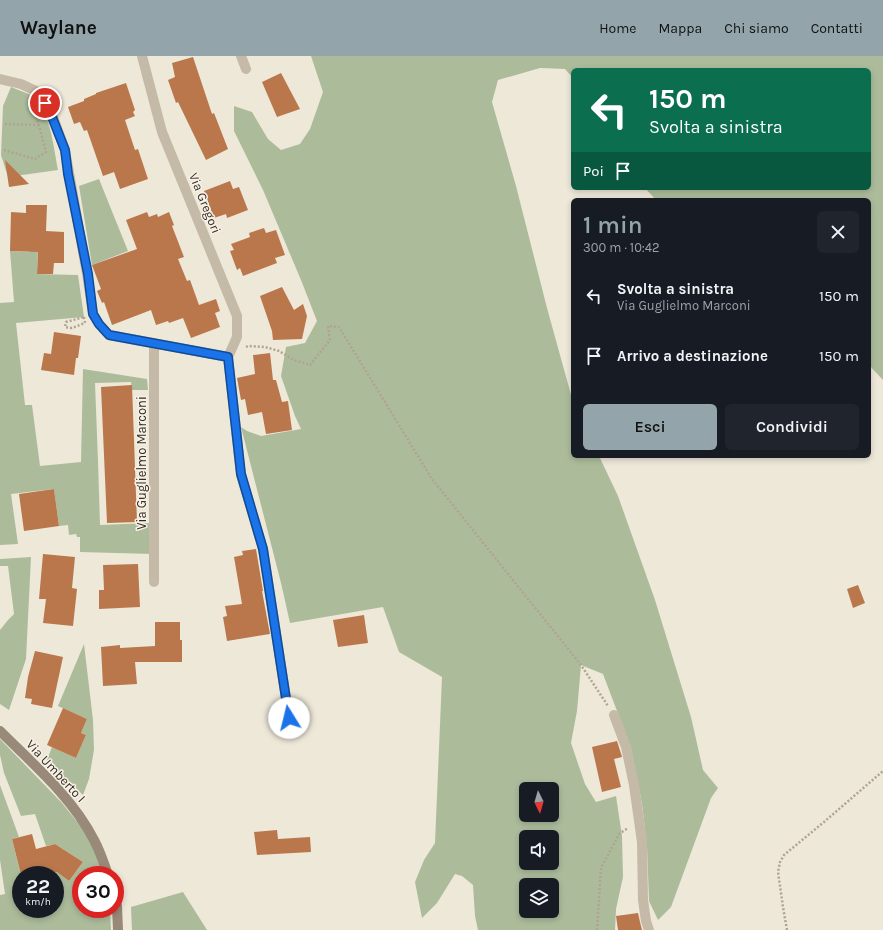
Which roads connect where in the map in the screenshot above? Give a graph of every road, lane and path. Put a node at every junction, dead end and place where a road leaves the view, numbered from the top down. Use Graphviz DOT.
graph roads {
  1 [pos="142,56"];
  2 [pos="242,56"];
  3 [pos="246,69"];
  4 [pos="0,79"];
  5 [pos="35,113"];
  6 [pos="5,124"];
  7 [pos="39,126"];
  8 [pos="4,150"];
  9 [pos="86,323"];
  10 [pos="154,343"];
  11 [pos="228,357"];
  12 [pos="154,582"];
  13 [pos="614,716"];
  14 [pos="289,718"];
  15 [pos="0,731"];
  16 [pos="883,771"];
  17 [pos="639,819"];
  18 [pos="104,866"];
  19 [pos="118,918"];
  20 [pos="118,930"];
  21 [pos="597,930"];
  22 [pos="649,930"];
  23 [pos="787,930"];
  1 -- 11 [label="street, Via Gregori"];
  2 -- 3 [label="street"];
  4 -- 10 [label="street"];
  5 -- 7 [label="path"];
  6 -- 7 [label="path"];
  7 -- 8 [label="path"];
  9 -- 9 [label="path"];
  10 -- 11 [label="street"];
  10 -- 12 [label="street, Via Guglielmo Marconi"];
  11 -- 13 [label="path"];
  11 -- 14 [label="street"];
  13 -- 17 [label="street"];
  15 -- 18 [label="main road, Via Umberto I"];
  16 -- 23 [label="path"];
  17 -- 21 [label="path"];
  17 -- 22 [label="street"];
  19 -- 20 [label="main road"];
}
